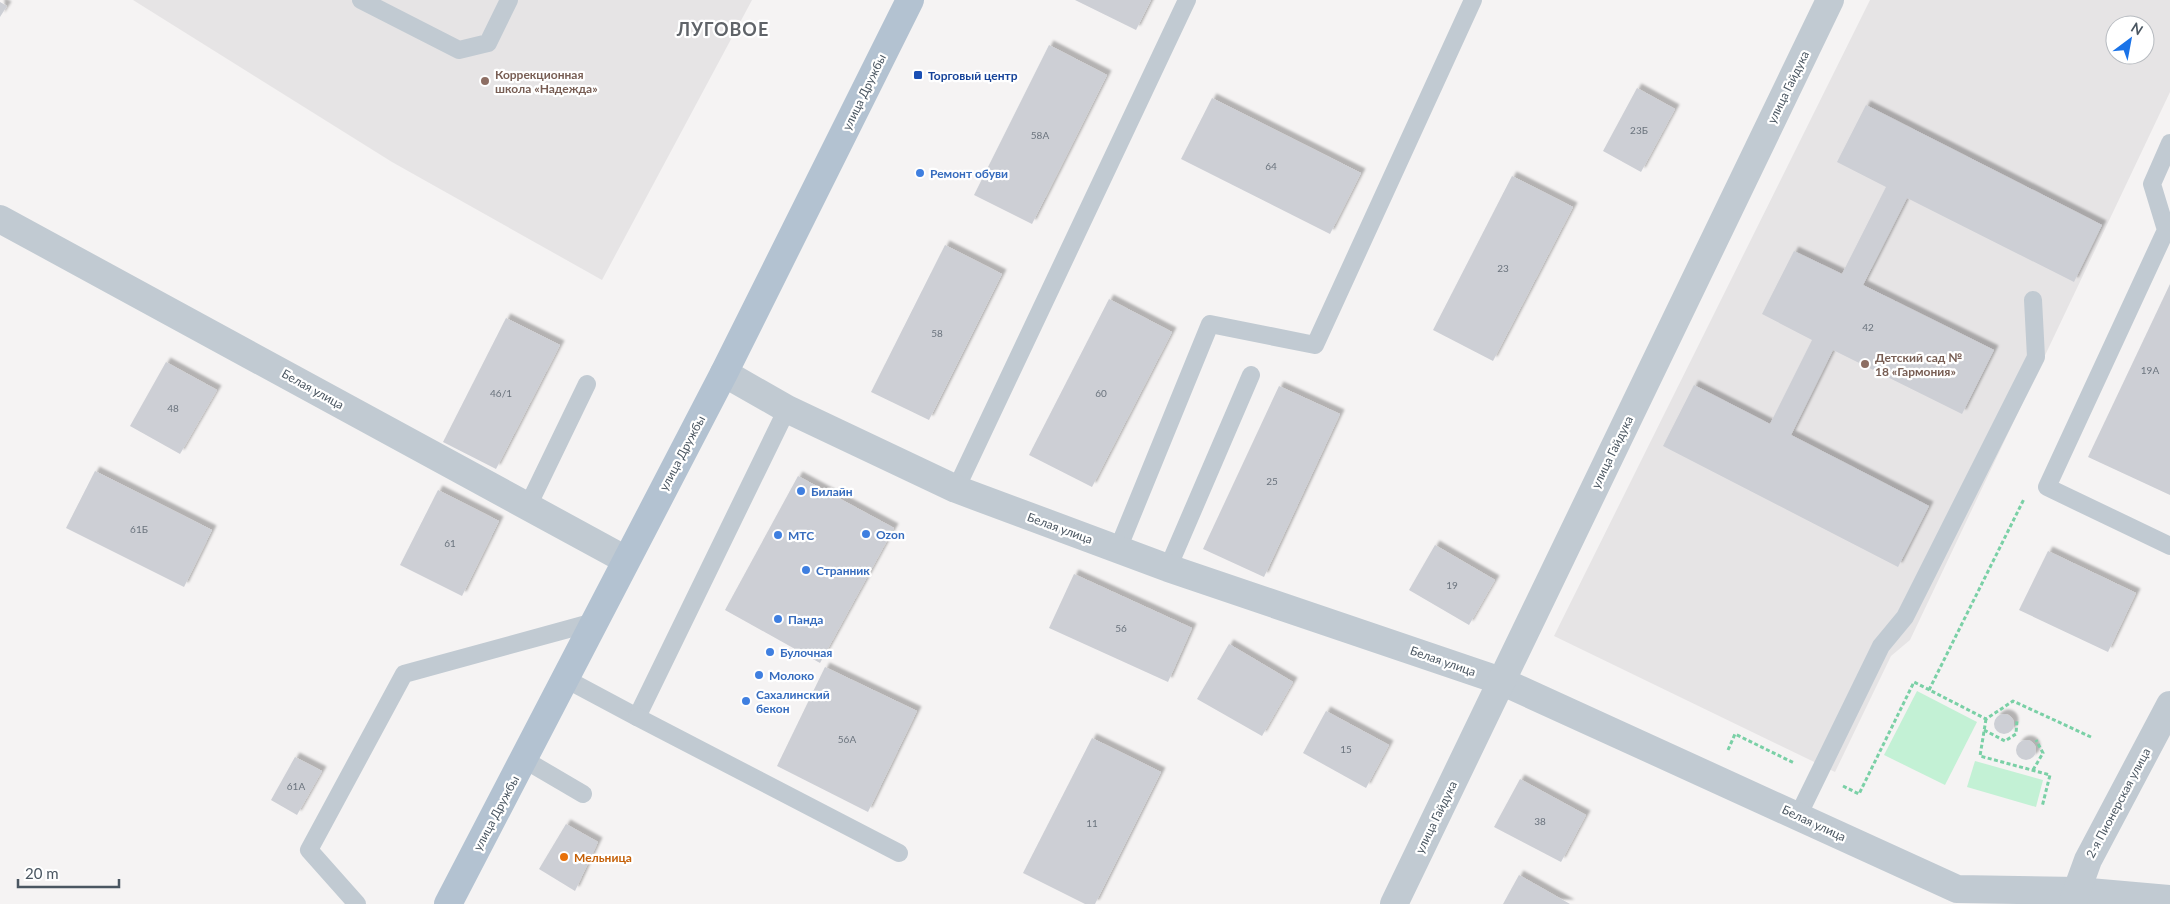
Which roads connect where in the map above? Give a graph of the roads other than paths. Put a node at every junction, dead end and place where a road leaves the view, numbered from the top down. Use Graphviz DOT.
graph roads {
  1 [pos="361,0"];
  2 [pos="509,0"];
  3 [pos="910,0"];
  4 [pos="1187,0"];
  5 [pos="1473,0"];
  6 [pos="1830,0"];
  7 [pos="2170,144"];
  8 [pos="0,219"];
  9 [pos="2033,300"];
  10 [pos="724,373"];
  11 [pos="1252,375"];
  12 [pos="587,384"];
  13 [pos="787,409"];
  14 [pos="956,489"];
  15 [pos="528,506"];
  16 [pos="2170,546"];
  17 [pos="1118,549"];
  18 [pos="626,560"];
  19 [pos="1168,568"];
  20 [pos="594,622"];
  21 [pos="564,678"];
  22 [pos="1501,681"];
  23 [pos="2170,705"];
  24 [pos="637,717"];
  25 [pos="525,760"];
  26 [pos="583,794"];
  27 [pos="1798,816"];
  28 [pos="899,853"];
  29 [pos="2075,898"];
  30 [pos="2170,899"];
  31 [pos="357,904"];
  32 [pos="448,904"];
  33 [pos="1394,904"];
  1 -- 2 [label="lane"];
  3 -- 10 [label="main road, улица Дружбы"];
  4 -- 14 [label="lane"];
  5 -- 17 [label="lane"];
  6 -- 22 [label="street, улица Гайдука"];
  7 -- 16 [label="lane"];
  8 -- 15 [label="street, Белая улица"];
  9 -- 27 [label="lane"];
  10 -- 13 [label="street, Белая улица"];
  10 -- 18 [label="main road, улица Дружбы"];
  11 -- 19 [label="lane"];
  12 -- 15 [label="lane"];
  13 -- 14 [label="street, Белая улица"];
  13 -- 24 [label="lane"];
  14 -- 17 [label="street, Белая улица"];
  15 -- 18 [label="street, Белая улица"];
  17 -- 19 [label="street, Белая улица"];
  18 -- 20 [label="main road, улица Дружбы"];
  19 -- 22 [label="street, Белая улица"];
  20 -- 21 [label="main road, улица Дружбы"];
  20 -- 31 [label="lane"];
  21 -- 24 [label="lane"];
  21 -- 25 [label="main road, улица Дружбы"];
  22 -- 27 [label="street, Белая улица"];
  22 -- 33 [label="street, улица Гайдука"];
  23 -- 29 [label="street, 2-я Пионерская улица"];
  24 -- 28 [label="lane"];
  25 -- 26 [label="lane"];
  25 -- 32 [label="main road, улица Дружбы"];
  27 -- 29 [label="street, Белая улица"];
  29 -- 30 [label="street, Белая улица"];
}
